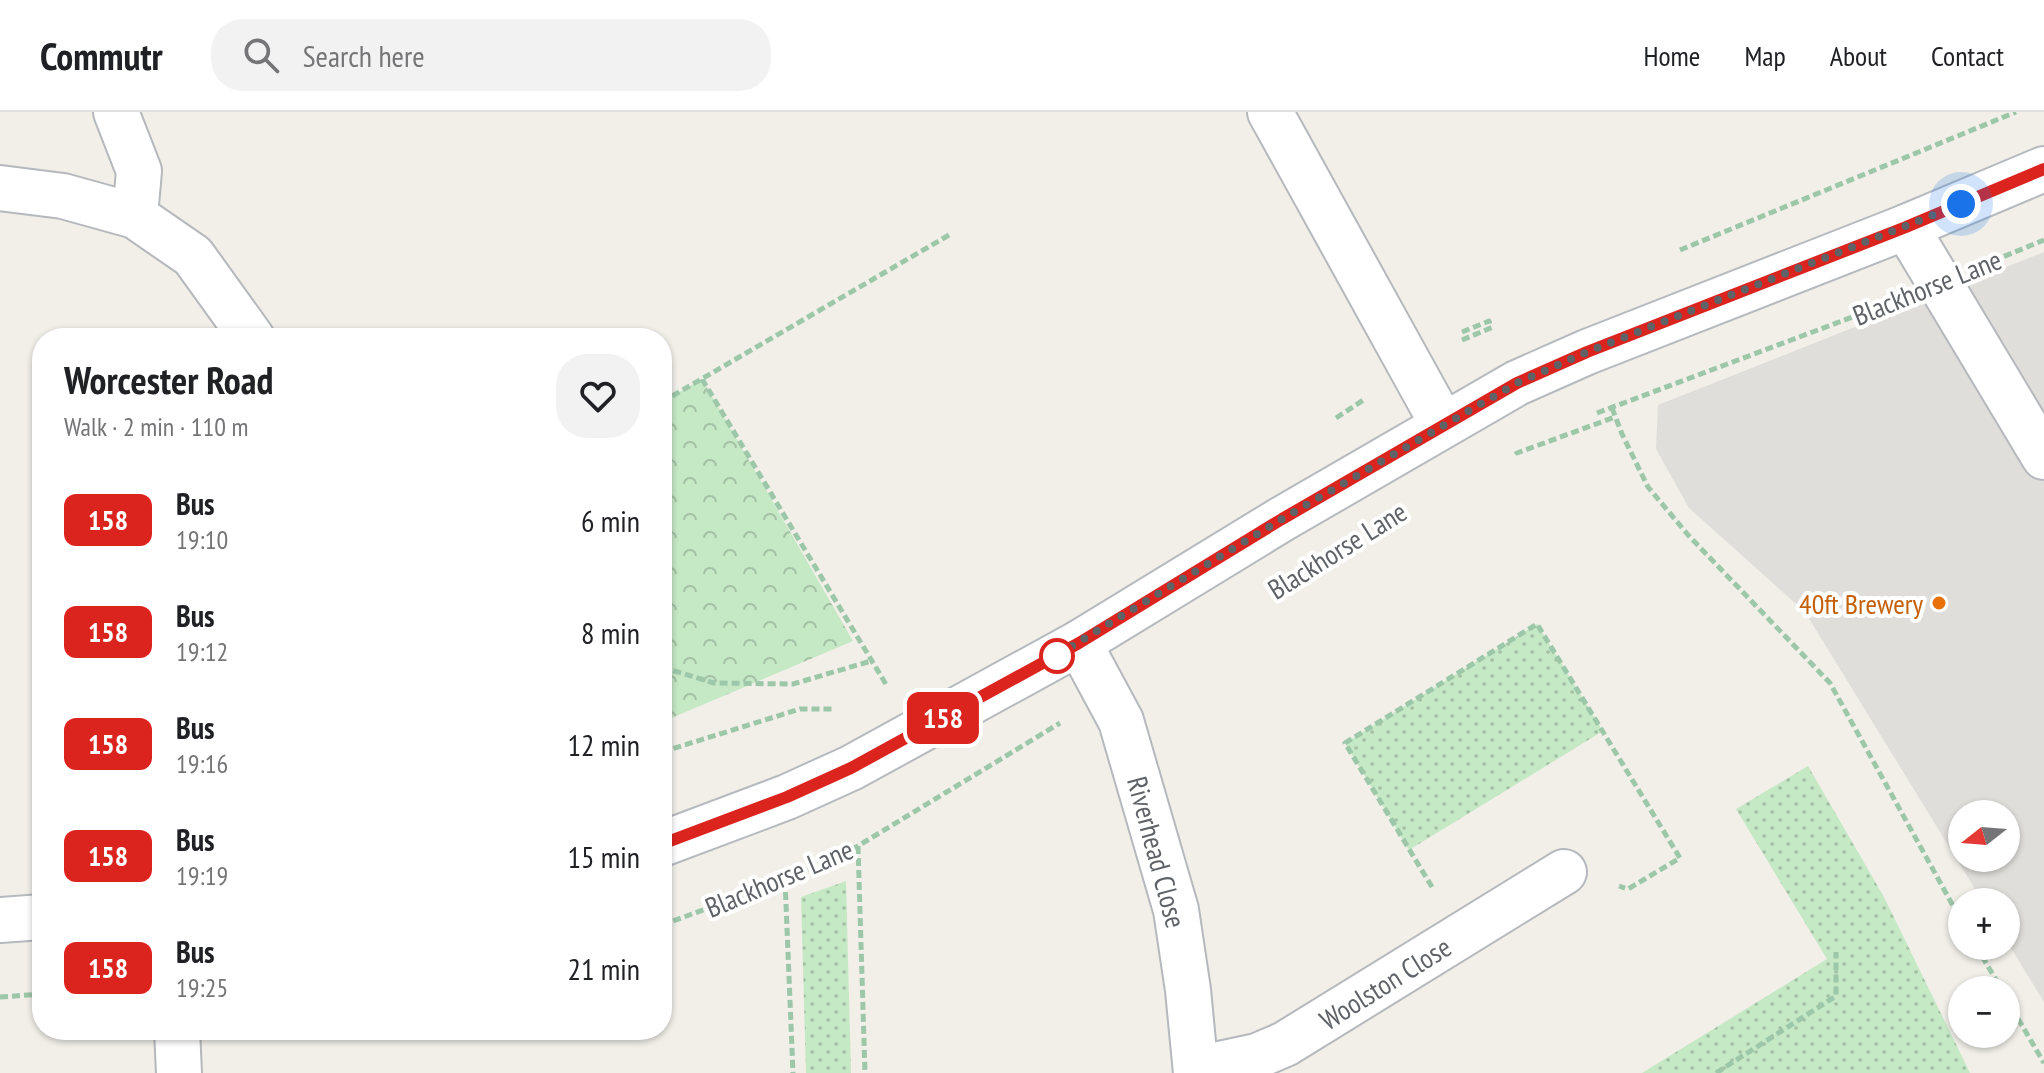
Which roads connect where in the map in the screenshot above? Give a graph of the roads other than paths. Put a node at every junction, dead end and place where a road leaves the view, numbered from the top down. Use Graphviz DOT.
graph roads {
  1 [pos="116,112"];
  2 [pos="1270,112"];
  3 [pos="2044,169"];
  4 [pos="0,188"];
  5 [pos="135,216"];
  6 [pos="1906,227"];
  7 [pos="245,328"];
  8 [pos="1443,425"];
  9 [pos="2044,457"];
  10 [pos="1079,643"];
  11 [pos="672,840"];
  12 [pos="1564,872"];
  13 [pos="32,918"];
  14 [pos="0,920"];
  15 [pos="177,1040"];
  16 [pos="1196,1071"];
  17 [pos="179,1073"];
  1 -- 5 [label="street"];
  2 -- 8 [label="street"];
  3 -- 6 [label="street, Blackhorse Lane"];
  4 -- 5 [label="street"];
  5 -- 7 [label="street"];
  6 -- 8 [label="street, Blackhorse Lane"];
  6 -- 9 [label="street"];
  8 -- 10 [label="street, Blackhorse Lane"];
  10 -- 11 [label="street, Blackhorse Lane"];
  10 -- 16 [label="street, Riverhead Close"];
  12 -- 16 [label="street, Woolston Close"];
  13 -- 14 [label="street"];
  15 -- 17 [label="street"];
}
